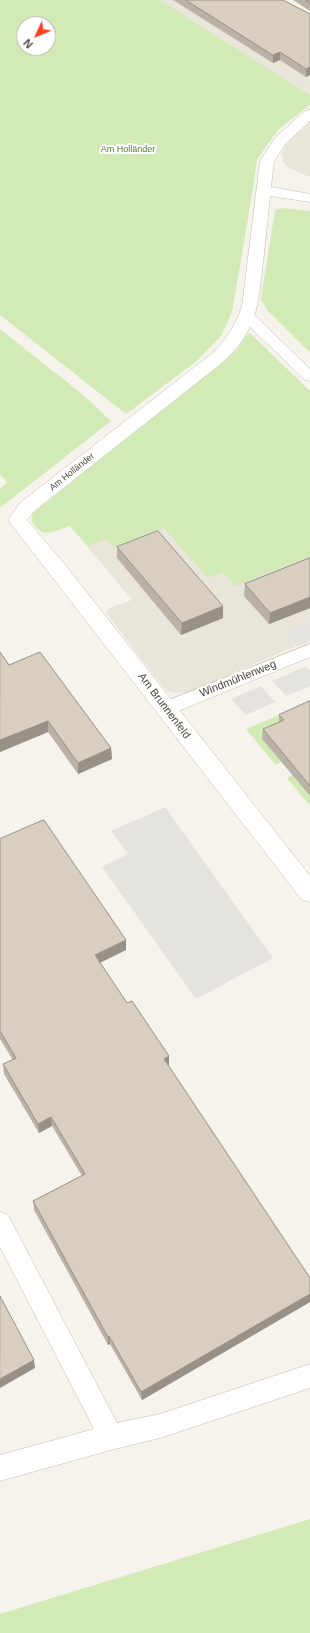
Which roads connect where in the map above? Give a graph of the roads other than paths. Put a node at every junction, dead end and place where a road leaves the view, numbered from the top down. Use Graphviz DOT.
graph roads {
  1 [pos="310,114"];
  2 [pos="264,190"];
  3 [pos="310,198"];
  4 [pos="247,316"];
  5 [pos="310,377"];
  6 [pos="17,520"];
  7 [pos="310,650"];
  8 [pos="165,709"];
  9 [pos="310,893"];
  10 [pos="0,1223"];
  11 [pos="310,1376"];
  12 [pos="111,1437"];
  13 [pos="0,1468"];
  1 -- 2 [label="street, Am Holländer"];
  2 -- 3 [label="street"];
  2 -- 4 [label="street, Am Holländer"];
  4 -- 5 [label="lane"];
  4 -- 6 [label="street, Am Holländer"];
  6 -- 8 [label="street, Am Brunnenfeld"];
  7 -- 8 [label="lane, Windmühlenweg"];
  8 -- 9 [label="street, Am Brunnenfeld"];
  10 -- 12 [label="lane"];
  11 -- 12 [label="lane"];
  12 -- 13 [label="lane"];
}
